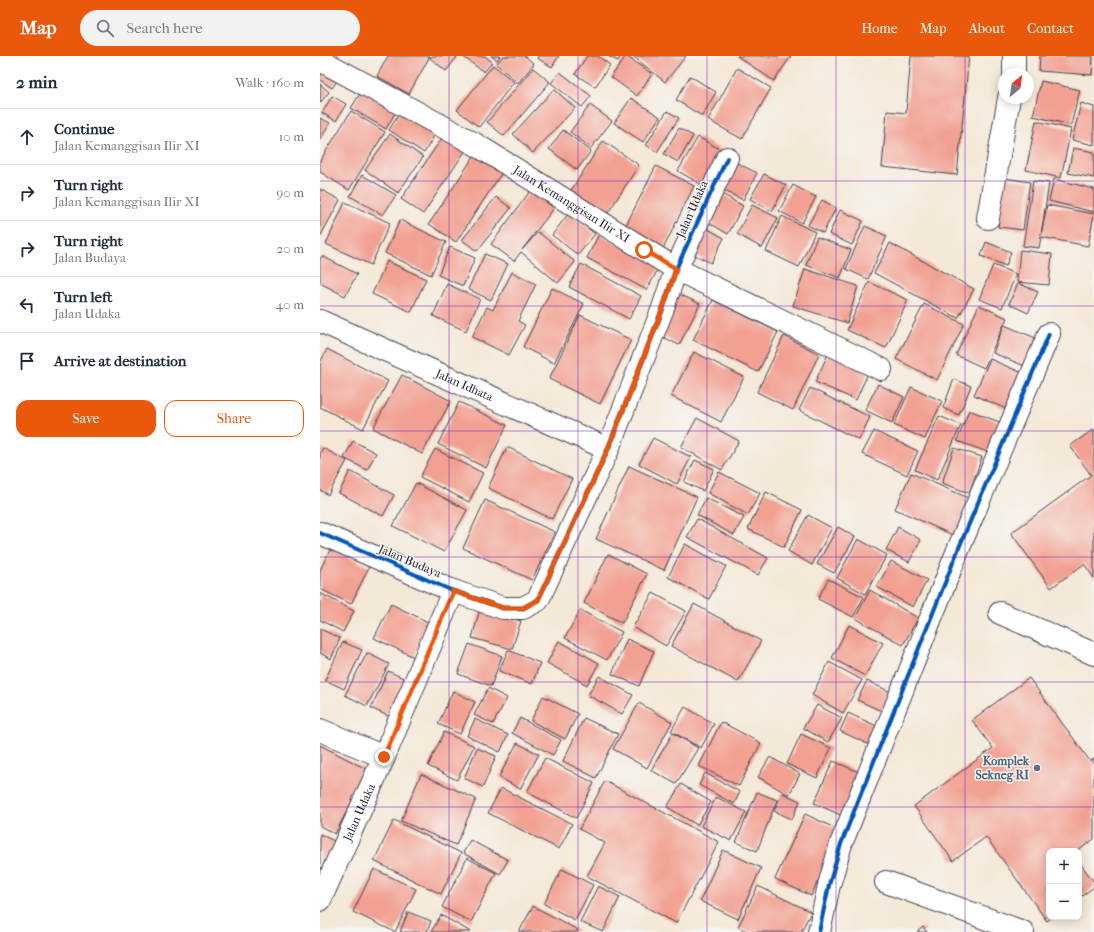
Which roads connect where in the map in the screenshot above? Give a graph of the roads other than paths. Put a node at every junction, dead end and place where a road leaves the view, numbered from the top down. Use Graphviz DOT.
graph roads {
  1 [pos="1014,56"];
  2 [pos="320,60"];
  3 [pos="1014,68"];
  4 [pos="1009,104"];
  5 [pos="727,158"];
  6 [pos="988,218"];
  7 [pos="676,269"];
  8 [pos="320,321"];
  9 [pos="1049,334"];
  10 [pos="881,369"];
  11 [pos="608,449"];
  12 [pos="320,533"];
  13 [pos="453,591"];
  14 [pos="1000,613"];
  15 [pos="1094,654"];
  16 [pos="320,730"];
  17 [pos="384,757"];
  18 [pos="886,882"];
  19 [pos="320,900"];
  20 [pos="819,932"];
  21 [pos="1023,932"];
  1 -- 3 [label="street"];
  2 -- 7 [label="street, Jalan Kemanggisan Ilir XI"];
  4 -- 6 [label="street"];
  5 -- 7 [label="street, Jalan Udaka"];
  7 -- 10 [label="street, Jalan Kemanggisan Ilir XI"];
  7 -- 11 [label="street"];
  8 -- 11 [label="street, Jalan Idhata"];
  9 -- 20 [label="street"];
  11 -- 13 [label="street, Jalan Budaya"];
  12 -- 13 [label="street, Jalan Budaya"];
  13 -- 17 [label="street, Jalan Udaka"];
  14 -- 15 [label="street"];
  16 -- 17 [label="street"];
  17 -- 19 [label="street, Jalan Udaka"];
  18 -- 21 [label="street"];
}
